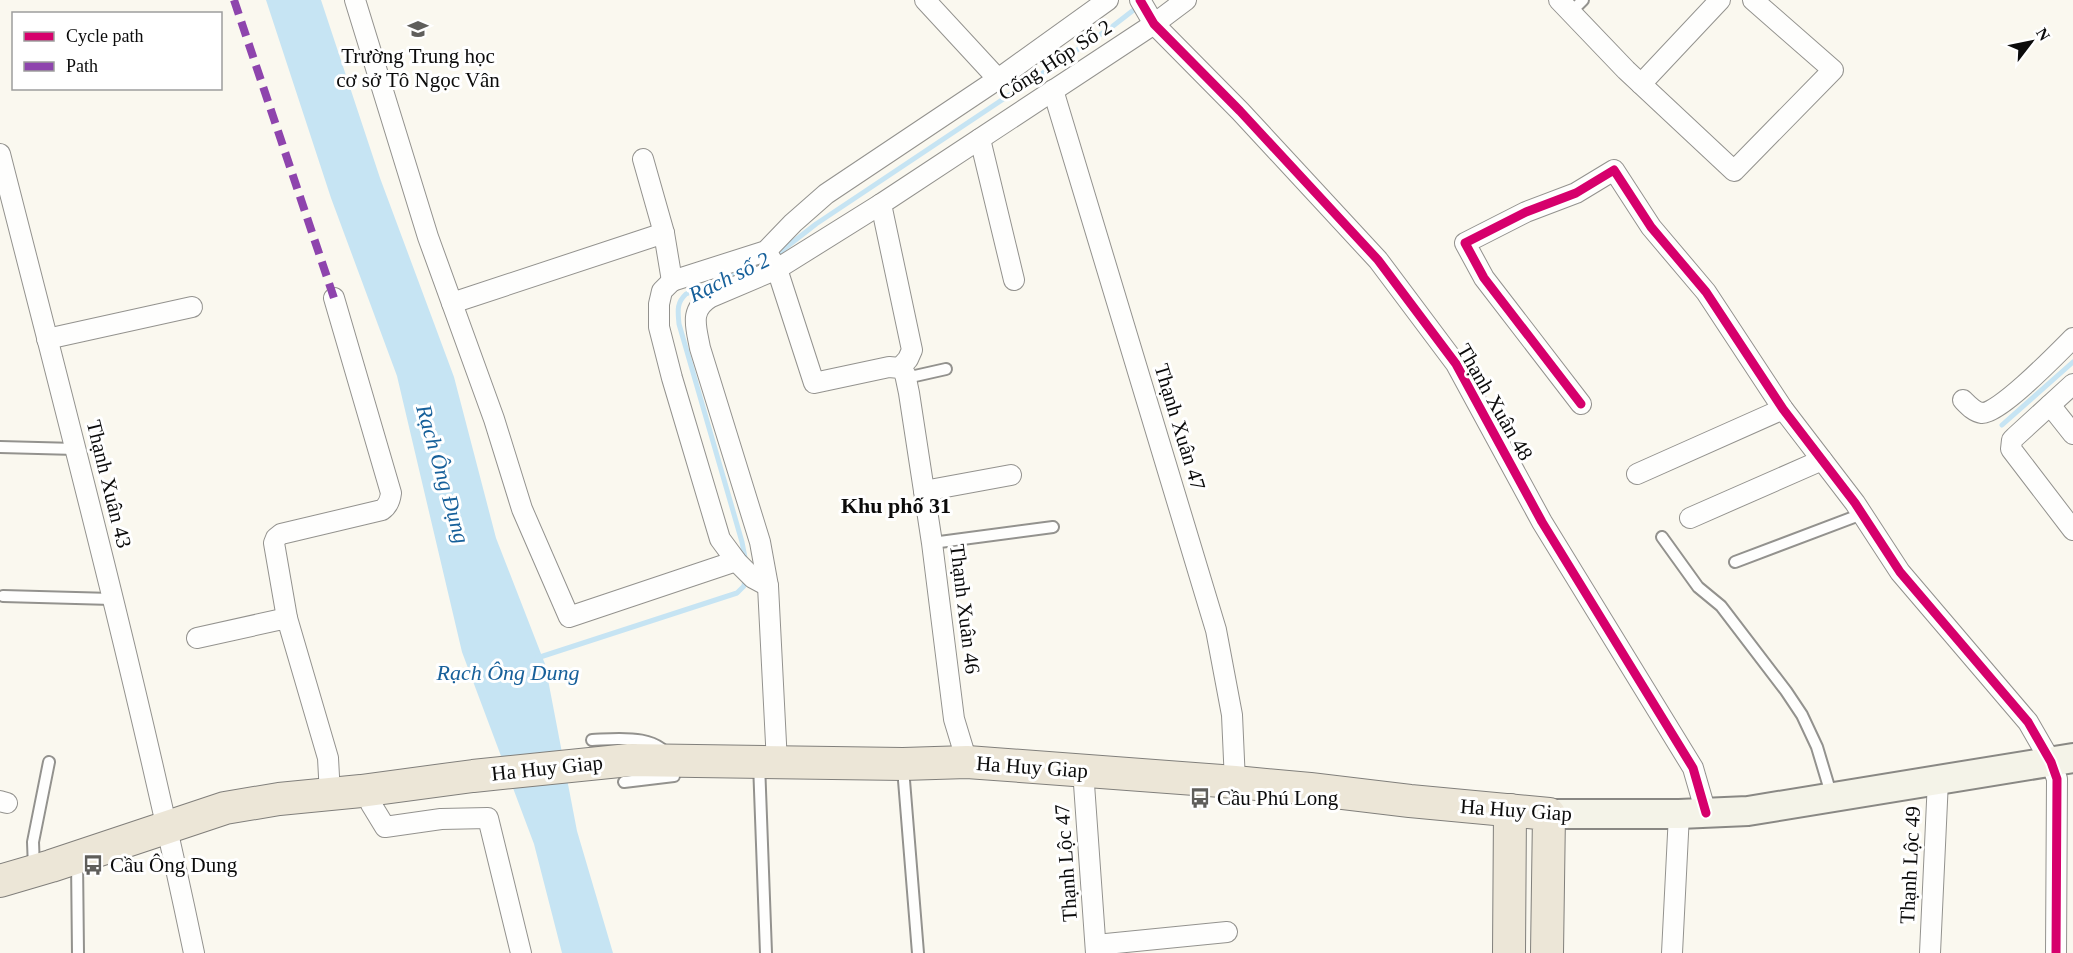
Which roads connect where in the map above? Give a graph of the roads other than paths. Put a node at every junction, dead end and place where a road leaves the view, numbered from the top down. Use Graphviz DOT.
graph roads {
  1 [pos="355,0"];
  2 [pos="925,0"];
  3 [pos="1108,0"];
  4 [pos="1140,0"];
  5 [pos="1186,0"];
  6 [pos="1720,0"];
  7 [pos="1753,0"];
  8 [pos="1571,4"];
  9 [pos="1154,24"];
  10 [pos="998,79"];
  11 [pos="1641,84"];
  12 [pos="1053,90"];
  13 [pos="980,139"];
  14 [pos="0,154"];
  15 [pos="644,159"];
  16 [pos="881,204"];
  17 [pos="664,233"];
  18 [pos="766,251"];
  19 [pos="777,269"];
  20 [pos="1014,280"];
  21 [pos="672,281"];
  22 [pos="334,298"];
  23 [pos="452,303"];
  24 [pos="192,307"];
  25 [pos="2073,338"];
  26 [pos="48,339"];
  27 [pos="946,369"];
  28 [pos="903,373"];
  29 [pos="2073,384"];
  30 [pos="1963,400"];
  31 [pos="1581,404"];
  32 [pos="2050,405"];
  33 [pos="1784,409"];
  34 [pos="2073,434"];
  35 [pos="0,447"];
  36 [pos="76,449"];
  37 [pos="1822,460"];
  38 [pos="1637,474"];
  39 [pos="1011,475"];
  40 [pos="924,490"];
  41 [pos="1862,514"];
  42 [pos="1690,518"];
  43 [pos="1053,527"];
  44 [pos="2073,530"];
  45 [pos="1662,537"];
  46 [pos="932,543"];
  47 [pos="736,562"];
  48 [pos="1735,562"];
  49 [pos="761,582"];
  50 [pos="3,596"];
  51 [pos="112,599"];
  52 [pos="288,618"];
  53 [pos="197,638"];
  54 [pos="592,740"];
  55 [pos="2062,760"];
  56 [pos="672,761"];
  57 [pos="49,762"];
  58 [pos="967,762"];
  59 [pos="768,763"];
  60 [pos="903,764"];
  61 [pos="1083,770"];
  62 [pos="1938,780"];
  63 [pos="1235,782"];
  64 [pos="374,790"];
  65 [pos="330,795"];
  66 [pos="1832,797"];
  67 [pos="1510,810"];
  68 [pos="1692,813"];
  69 [pos="1549,814"];
  70 [pos="168,826"];
  71 [pos="77,857"];
  72 [pos="34,871"];
  73 [pos="0,880"];
  74 [pos="1227,932"];
  75 [pos="1096,949"];
  76 [pos="78,953"];
  77 [pos="194,953"];
  78 [pos="521,953"];
  79 [pos="766,953"];
  80 [pos="918,953"];
  81 [pos="1509,953"];
  82 [pos="1547,953"];
  83 [pos="1672,953"];
  84 [pos="1930,953"];
  85 [pos="2056,953"];
  1 -- 23 [label="street"];
  2 -- 10 [label="street"];
  3 -- 10 [label="street"];
  4 -- 9 [label="street, Thạnh Xuân 48"];
  5 -- 9 [label="street, Cống Hộp Số 2"];
  6 -- 11 [label="street"];
  7 -- 11 [label="street"];
  8 -- 11 [label="street"];
  9 -- 12 [label="street, Cống Hộp Số 2"];
  9 -- 68 [label="street, Thạnh Xuân 48"];
  10 -- 18 [label="street"];
  12 -- 13 [label="street, Cống Hộp Số 2"];
  12 -- 63 [label="street, Thạnh Xuân 47"];
  13 -- 16 [label="street, Cống Hộp Số 2"];
  13 -- 20 [label="street"];
  14 -- 26 [label="street, Thạnh Xuân 43"];
  15 -- 17 [label="street"];
  16 -- 19 [label="street, Cống Hộp Số 2"];
  16 -- 28 [label="street"];
  17 -- 21 [label="street"];
  17 -- 23 [label="street"];
  18 -- 19 [label="street"];
  18 -- 21 [label="street"];
  19 -- 28 [label="street"];
  19 -- 49 [label="street, Cống Hộp Số 2"];
  21 -- 47 [label="street"];
  22 -- 52 [label="street"];
  23 -- 47 [label="street"];
  24 -- 26 [label="street"];
  25 -- 30 [label="street"];
  26 -- 36 [label="street, Thạnh Xuân 43"];
  27 -- 28 [label="lane"];
  28 -- 40 [label="street, Thạnh Xuân 46"];
  29 -- 32 [label="street"];
  31 -- 33 [label="street"];
  32 -- 34 [label="street"];
  32 -- 44 [label="street"];
  33 -- 37 [label="street"];
  33 -- 38 [label="street"];
  35 -- 36 [label="lane"];
  36 -- 51 [label="street, Thạnh Xuân 43"];
  37 -- 41 [label="street"];
  37 -- 42 [label="street"];
  39 -- 40 [label="street"];
  40 -- 46 [label="street, Thạnh Xuân 46"];
  41 -- 48 [label="lane"];
  41 -- 55 [label="street"];
  43 -- 46 [label="lane"];
  45 -- 66 [label="lane"];
  46 -- 58 [label="street, Thạnh Xuân 46"];
  47 -- 49 [label="street"];
  49 -- 59 [label="street"];
  50 -- 51 [label="lane"];
  51 -- 70 [label="street, Thạnh Xuân 43"];
  52 -- 53 [label="street"];
  52 -- 65 [label="street"];
  54 -- 56 [label="lane"];
  55 -- 62 [label="street, Ha Huy Giap"];
  55 -- 85 [label="street"];
  56 -- 59 [label="main road, Ha Huy Giap"];
  56 -- 64 [label="main road, Ha Huy Giap"];
  57 -- 72 [label="lane"];
  58 -- 60 [label="main road, Ha Huy Giap"];
  58 -- 61 [label="main road, Ha Huy Giap"];
  59 -- 60 [label="main road, Ha Huy Giap"];
  59 -- 79 [label="lane"];
  60 -- 80 [label="lane"];
  61 -- 63 [label="main road, Ha Huy Giap"];
  61 -- 75 [label="street, Thạnh Lộc 47"];
  62 -- 66 [label="street, Ha Huy Giap"];
  62 -- 84 [label="street, Thạnh Lộc 49"];
  63 -- 67 [label="main road, Ha Huy Giap"];
  64 -- 65 [label="main road, Ha Huy Giap"];
  64 -- 78 [label="street"];
  65 -- 70 [label="main road, Ha Huy Giap"];
  66 -- 68 [label="street, Ha Huy Giap"];
  67 -- 69 [label="main road, Ha Huy Giap"];
  67 -- 81 [label="main road"];
  68 -- 69 [label="street, Ha Huy Giap"];
  68 -- 83 [label="street, Thạnh Xuân 48"];
  69 -- 82 [label="main road"];
  70 -- 71 [label="main road, Ha Huy Giap"];
  70 -- 77 [label="street, Thạnh Xuân 43"];
  71 -- 72 [label="main road, Ha Huy Giap"];
  71 -- 76 [label="lane"];
  72 -- 73 [label="main road, Ha Huy Giap"];
  74 -- 75 [label="street"];
}
